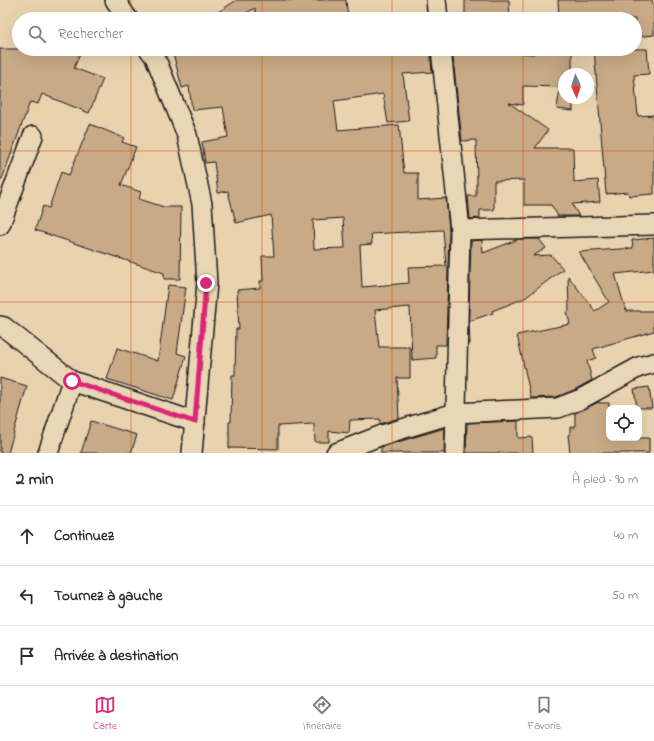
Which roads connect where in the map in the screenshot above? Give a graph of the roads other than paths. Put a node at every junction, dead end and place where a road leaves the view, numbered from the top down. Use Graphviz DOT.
graph roads {
  1 [pos="436,0"];
  2 [pos="119,1"];
  3 [pos="124,12"];
  4 [pos="437,12"];
  5 [pos="154,56"];
  6 [pos="442,56"];
  7 [pos="33,136"];
  8 [pos="0,224"];
  9 [pos="654,225"];
  10 [pos="460,230"];
  11 [pos="0,326"];
  12 [pos="654,363"];
  13 [pos="72,381"];
  14 [pos="455,413"];
  15 [pos="195,422"];
  16 [pos="48,453"];
  17 [pos="192,453"];
  18 [pos="336,453"];
  19 [pos="455,453"];
  1 -- 4 [label="street"];
  2 -- 3 [label="street"];
  5 -- 15 [label="street"];
  6 -- 10 [label="street"];
  7 -- 8 [label="street"];
  9 -- 10 [label="street"];
  10 -- 14 [label="street"];
  11 -- 13 [label="street"];
  12 -- 14 [label="street"];
  13 -- 15 [label="street"];
  13 -- 16 [label="street"];
  14 -- 18 [label="street"];
  14 -- 19 [label="street"];
  15 -- 17 [label="street"];
}
